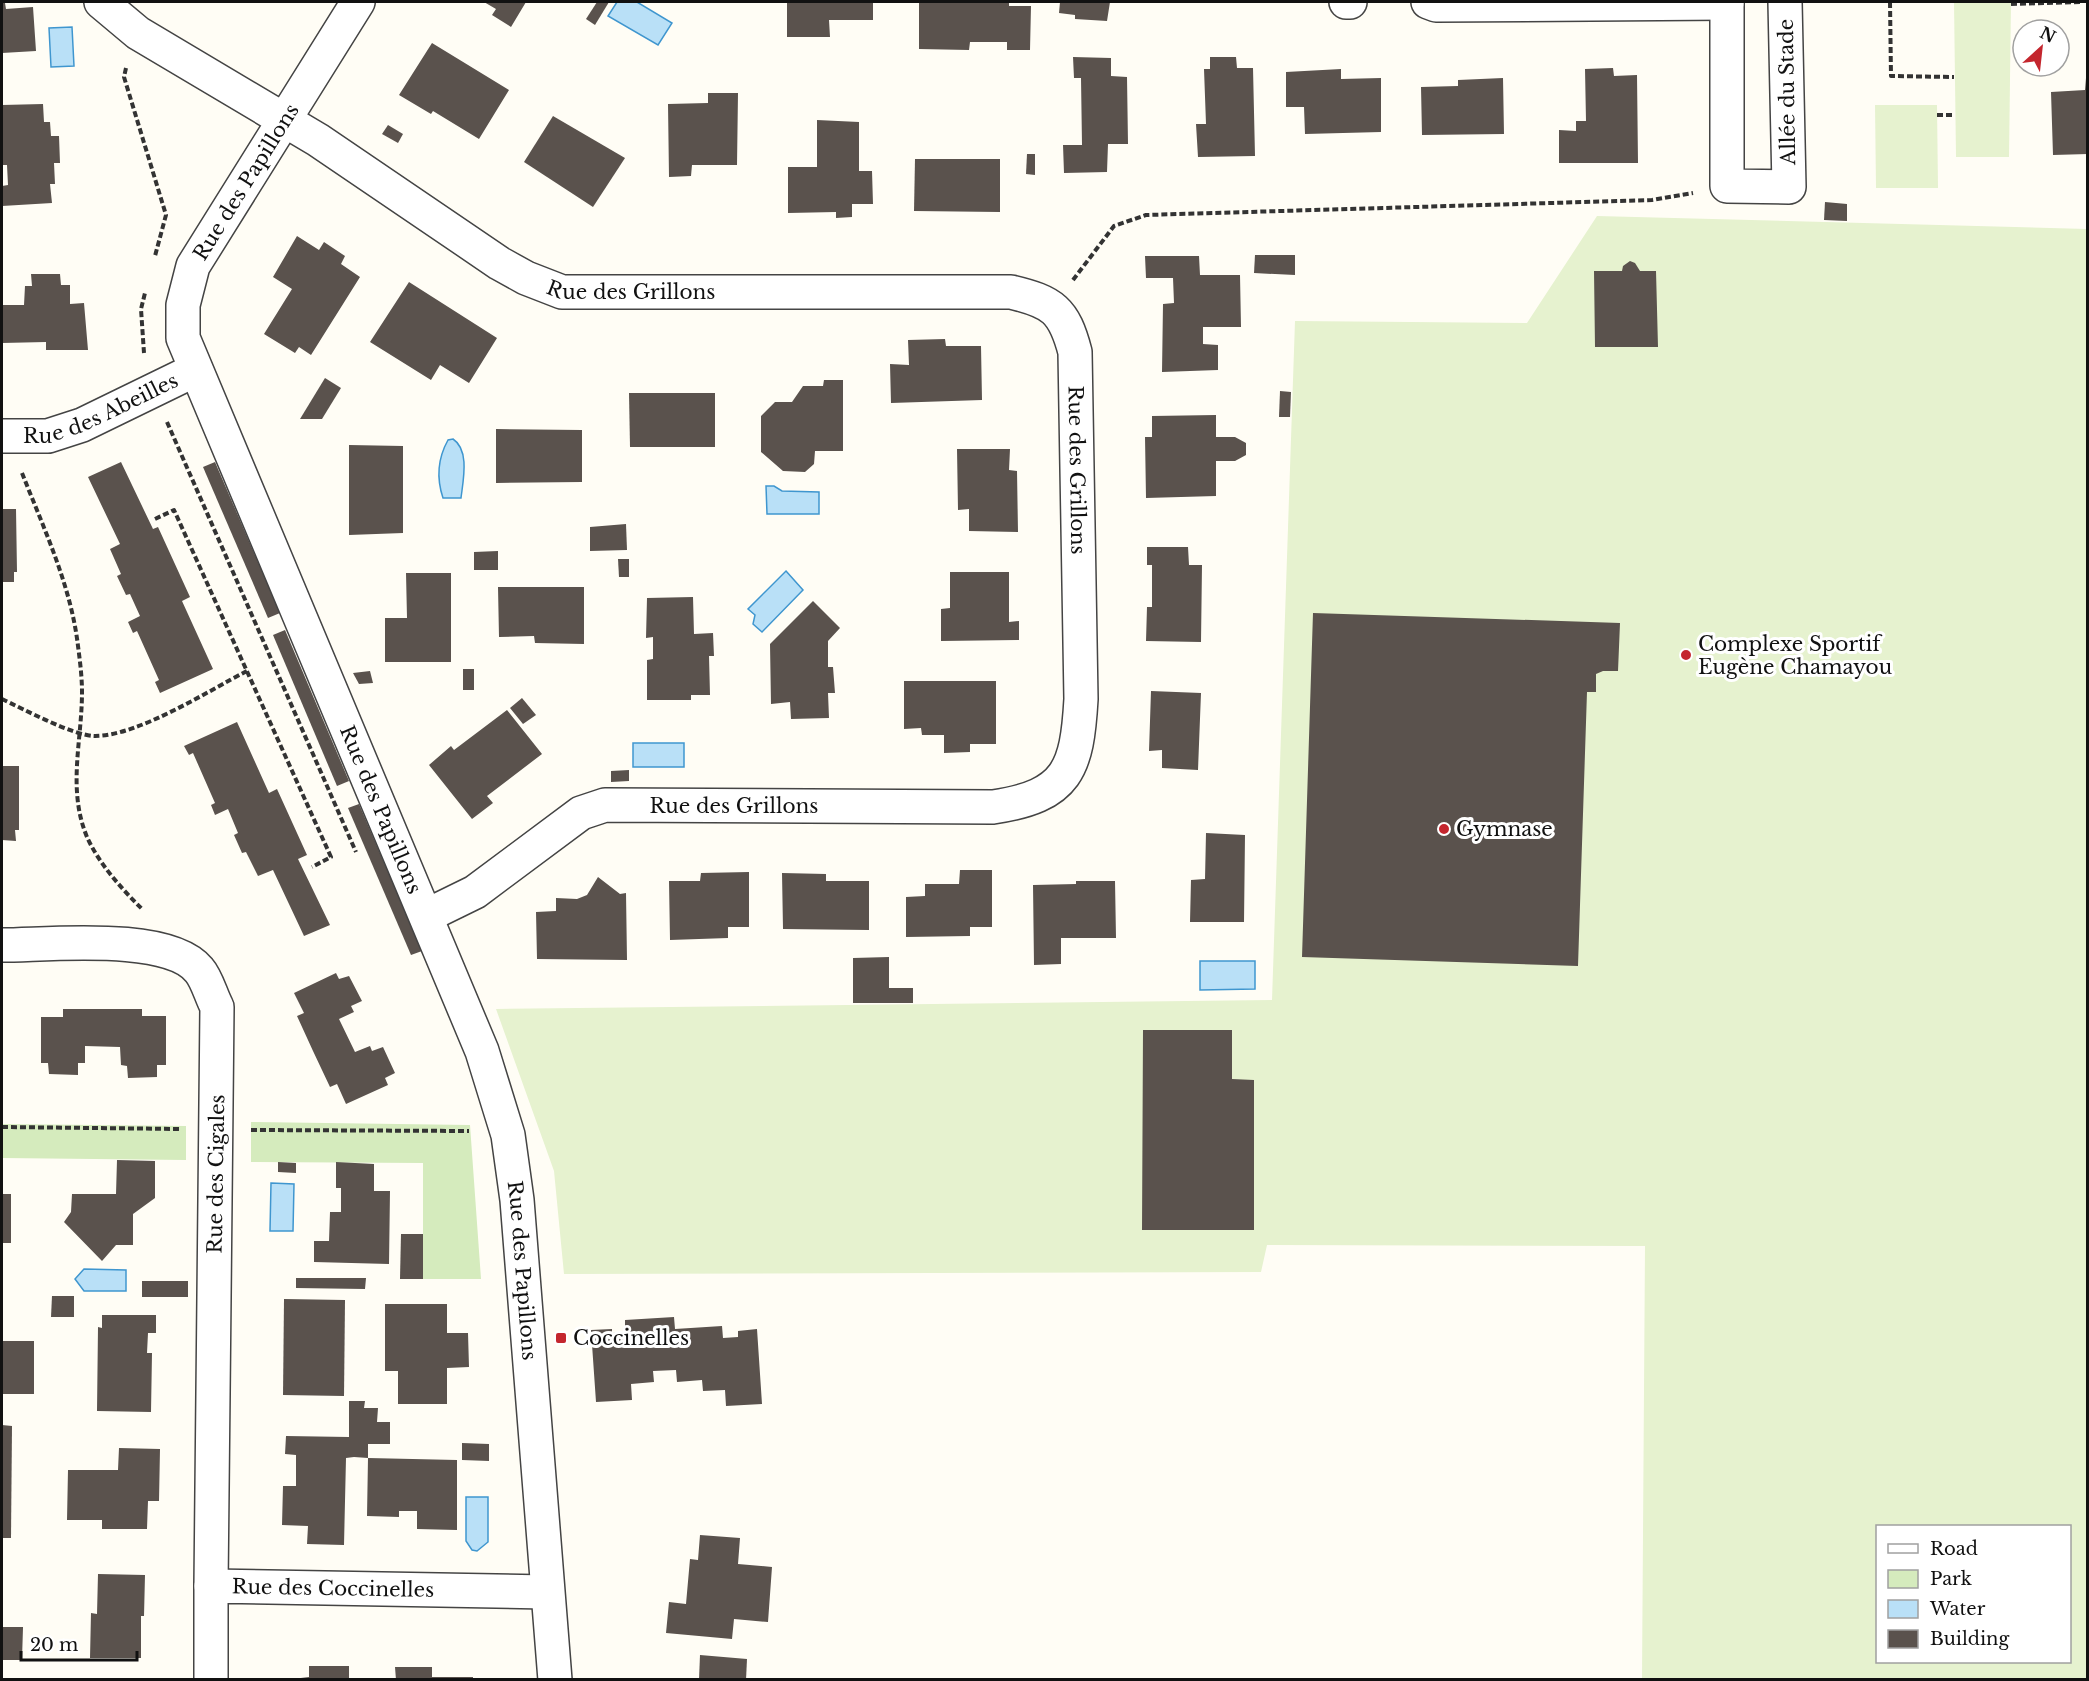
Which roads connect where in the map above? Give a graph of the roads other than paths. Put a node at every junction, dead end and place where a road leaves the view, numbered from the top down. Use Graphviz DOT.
graph roads {
  1 [pos="101,2"];
  2 [pos="358,2"];
  3 [pos="1428,2"];
  4 [pos="1727,2"];
  5 [pos="1785,2"];
  6 [pos="285,121"];
  7 [pos="195,370"];
  8 [pos="9,449"];
  9 [pos="426,916"];
  10 [pos="2,945"];
  11 [pos="211,1586"];
  12 [pos="546,1592"];
  13 [pos="211,1680"];
  14 [pos="555,1680"];
  1 -- 6 [label="street, Rue des Grillons"];
  2 -- 6 [label="street, Rue des Papillons"];
  3 -- 4 [label="street"];
  4 -- 5 [label="street, Allée du Stade"];
  6 -- 7 [label="street, Rue des Papillons"];
  6 -- 9 [label="street, Rue des Grillons"];
  7 -- 8 [label="street, Rue des Abeilles"];
  7 -- 9 [label="street, Rue des Papillons"];
  9 -- 12 [label="street, Rue des Papillons"];
  10 -- 11 [label="street, Rue des Cigales"];
  11 -- 12 [label="street, Rue des Coccinelles"];
  11 -- 13 [label="street, Rue des Coccinelles"];
  12 -- 14 [label="street, Rue des Papillons"];
}
